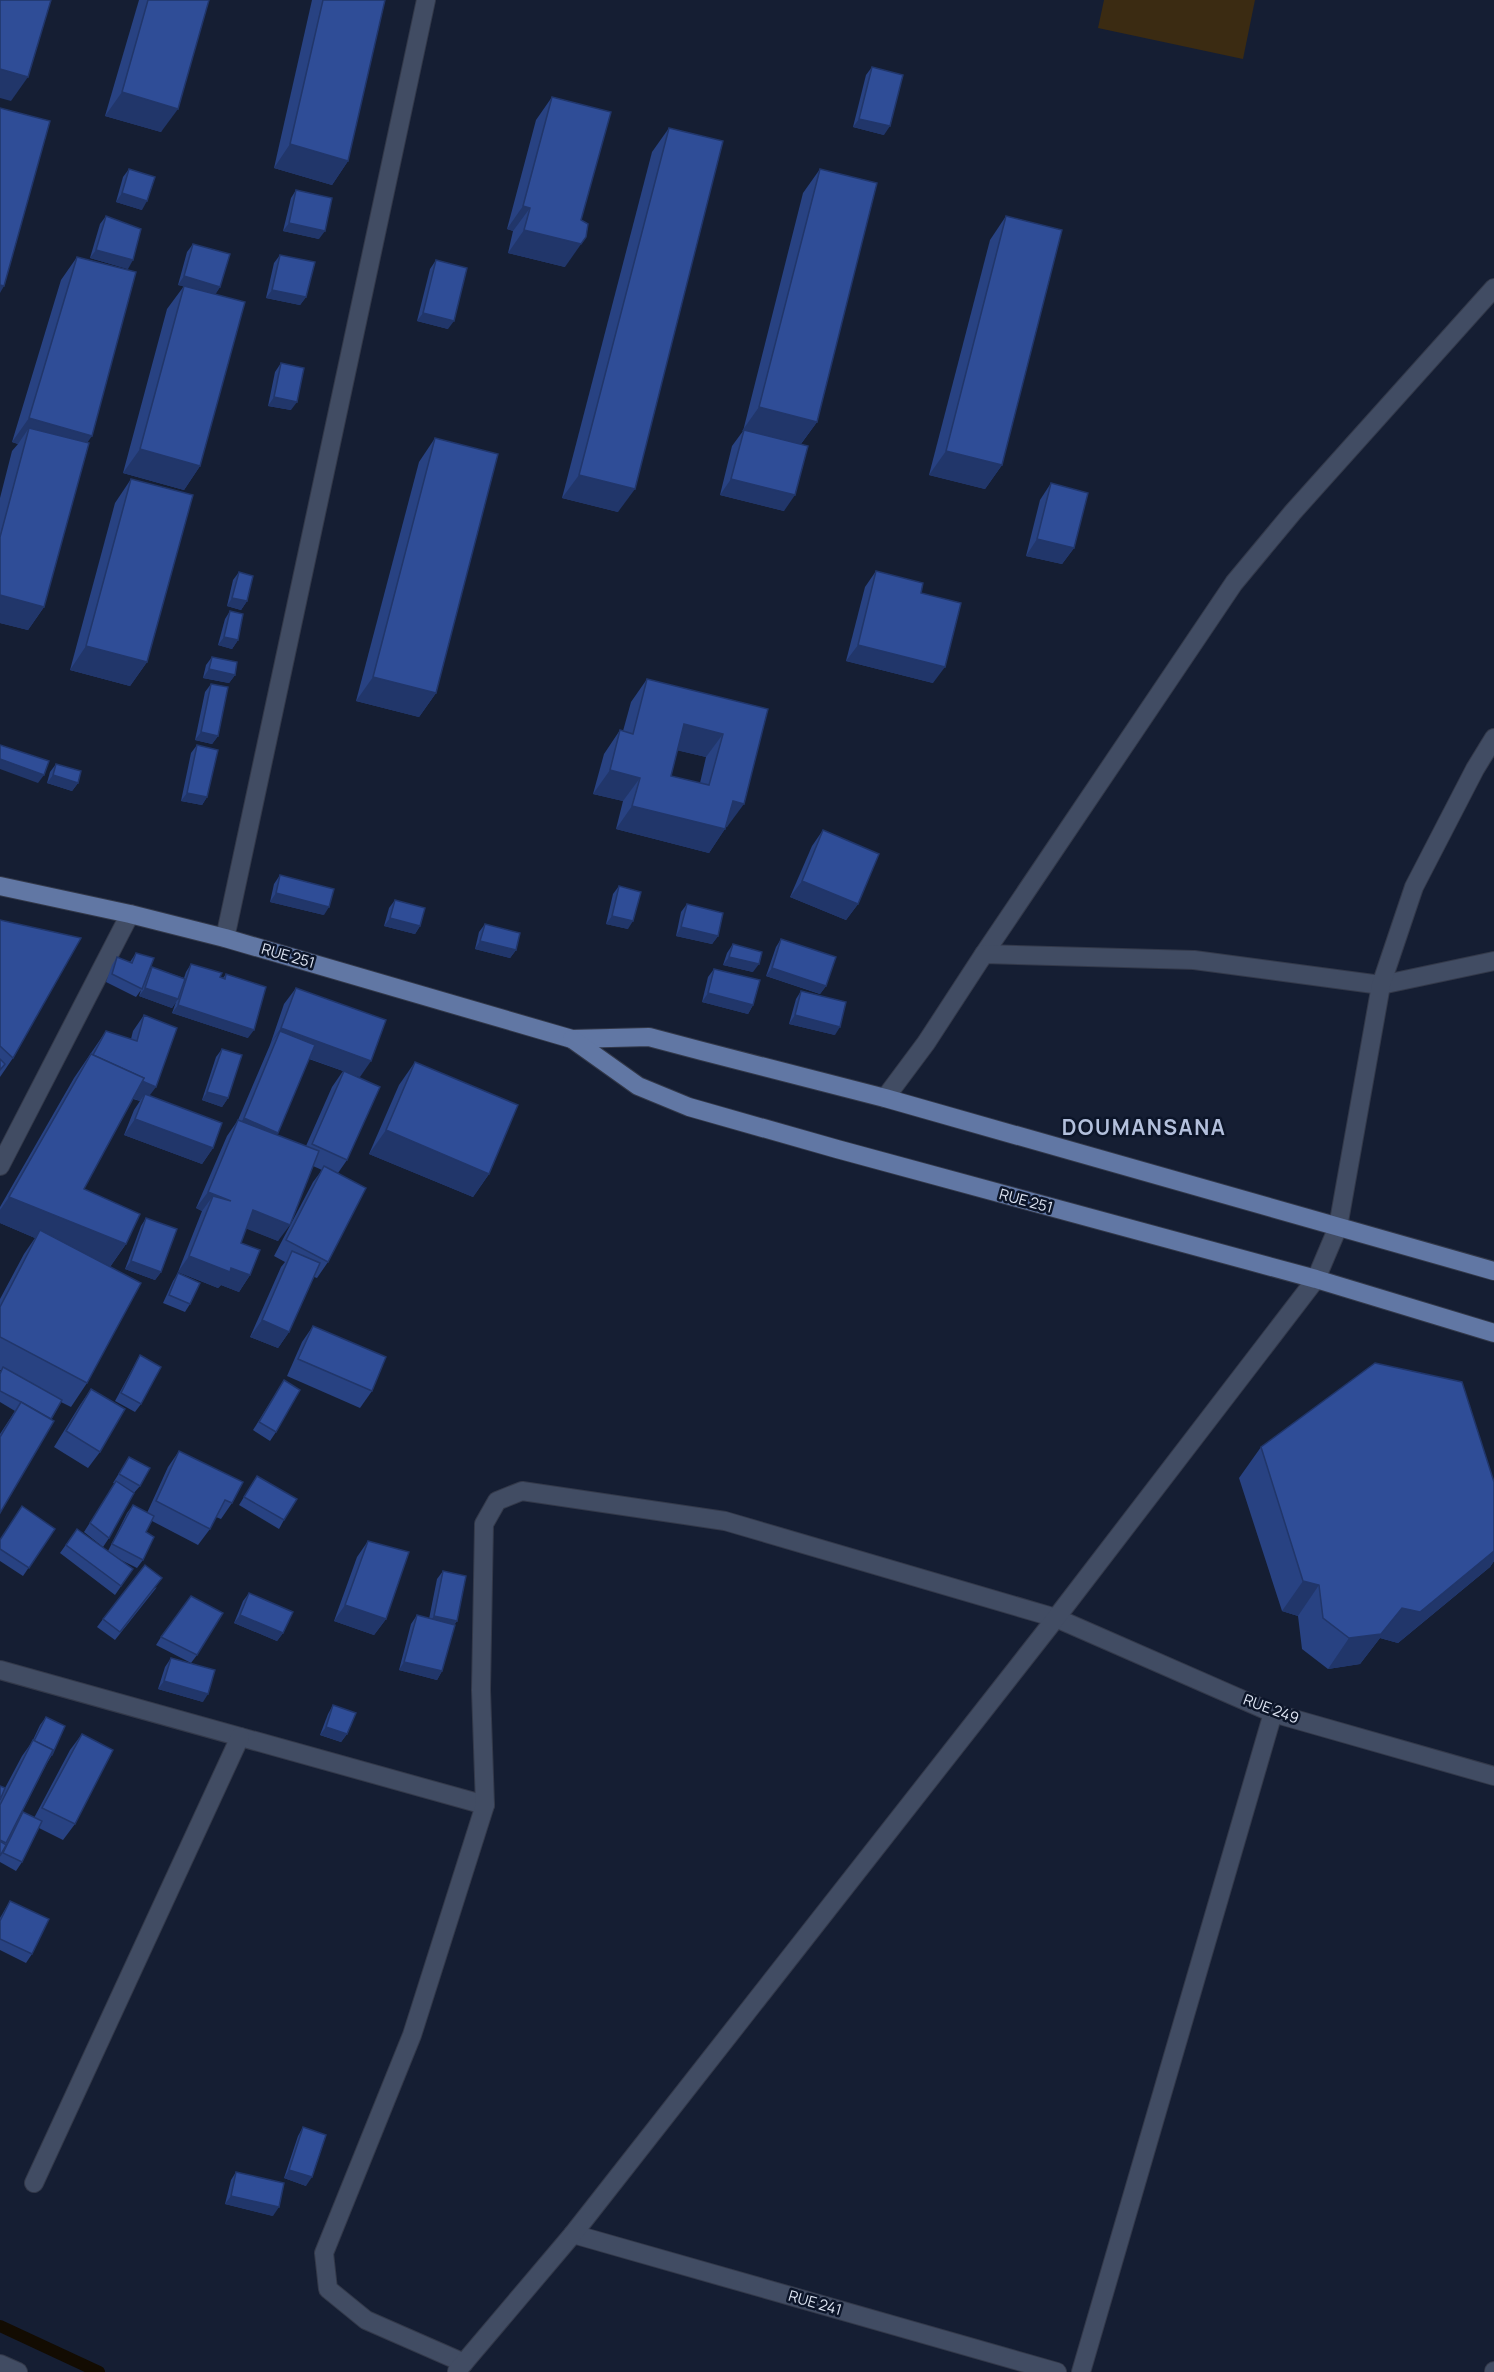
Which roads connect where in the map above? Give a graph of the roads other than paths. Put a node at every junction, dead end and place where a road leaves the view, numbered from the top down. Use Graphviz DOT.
graph roads {
  1 [pos="426,0"];
  2 [pos="1494,288"];
  3 [pos="1494,738"];
  4 [pos="0,886"];
  5 [pos="130,914"];
  6 [pos="225,938"];
  7 [pos="984,954"];
  8 [pos="1494,962"];
  9 [pos="1381,985"];
  10 [pos="572,1039"];
  11 [pos="885,1098"];
  12 [pos="0,1166"];
  13 [pos="1338,1227"];
  14 [pos="1494,1271"];
  15 [pos="1317,1280"];
  16 [pos="1494,1333"];
  17 [pos="1056,1618"];
  18 [pos="0,1670"];
  19 [pos="1273,1713"];
  20 [pos="240,1737"];
  21 [pos="1494,1776"];
  22 [pos="485,1805"];
  23 [pos="34,2183"];
  24 [pos="573,2234"];
  25 [pos="0,2364"];
  26 [pos="460,2368"];
  27 [pos="18,2372"];
  28 [pos="1057,2372"];
  29 [pos="1081,2372"];
  1 -- 6 [label="street"];
  2 -- 7 [label="street"];
  3 -- 9 [label="street"];
  4 -- 5 [label="main road, RUE 251"];
  5 -- 6 [label="main road, RUE 251"];
  5 -- 12 [label="street"];
  6 -- 10 [label="main road, RUE 251"];
  7 -- 9 [label="street"];
  7 -- 11 [label="street"];
  8 -- 9 [label="street"];
  9 -- 13 [label="street"];
  10 -- 11 [label="main road, RUE 251"];
  10 -- 15 [label="main road, RUE 251"];
  11 -- 13 [label="main road, RUE 251"];
  13 -- 14 [label="main road, RUE 251"];
  13 -- 15 [label="street"];
  15 -- 16 [label="main road, RUE 251"];
  15 -- 17 [label="street"];
  17 -- 19 [label="street, RUE 249"];
  17 -- 22 [label="street, RUE 249"];
  17 -- 24 [label="street"];
  18 -- 20 [label="street"];
  19 -- 21 [label="street, RUE 249"];
  19 -- 29 [label="street"];
  20 -- 22 [label="street"];
  20 -- 23 [label="street"];
  22 -- 26 [label="street, RUE 249"];
  24 -- 26 [label="street"];
  24 -- 28 [label="street, RUE 241"];
  25 -- 27 [label="street"];
}
